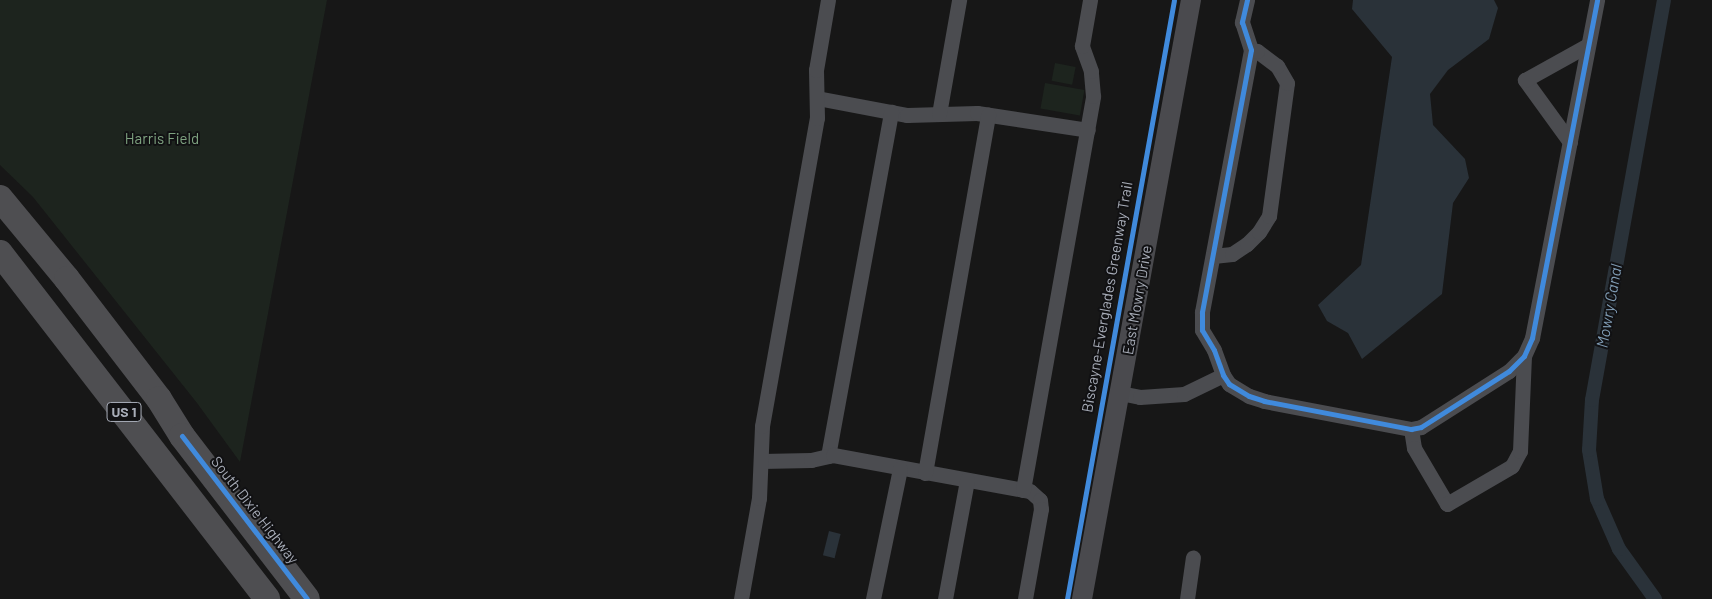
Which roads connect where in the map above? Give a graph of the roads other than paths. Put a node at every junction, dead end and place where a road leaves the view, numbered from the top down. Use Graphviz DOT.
graph roads {
  1 [pos="828,0"];
  2 [pos="959,0"];
  3 [pos="1090,0"];
  4 [pos="1191,0"];
  5 [pos="1247,0"];
  6 [pos="1597,0"];
  7 [pos="1588,45"];
  8 [pos="1251,50"];
  9 [pos="817,98"];
  10 [pos="891,112"];
  11 [pos="939,114"];
  12 [pos="988,115"];
  13 [pos="1088,130"];
  14 [pos="1570,142"];
  15 [pos="0,198"];
  16 [pos="0,253"];
  17 [pos="1213,256"];
  18 [pos="67,280"];
  19 [pos="39,302"];
  20 [pos="1524,356"];
  21 [pos="1223,375"];
  22 [pos="1120,393"];
  23 [pos="1411,429"];
  24 [pos="828,456"];
  25 [pos="761,461"];
  26 [pos="900,468"];
  27 [pos="925,473"];
  28 [pos="966,480"];
  29 [pos="1023,490"];
  30 [pos="1194,557"];
  31 [pos="267,599"];
  32 [pos="307,599"];
  33 [pos="742,599"];
  34 [pos="873,599"];
  35 [pos="945,599"];
  36 [pos="1025,599"];
  37 [pos="1082,599"];
  38 [pos="1187,599"];
  1 -- 9 [label="street"];
  2 -- 11 [label="street"];
  3 -- 13 [label="street"];
  4 -- 22 [label="street, East Mowry Drive"];
  5 -- 8 [label="street"];
  6 -- 7 [label="street"];
  7 -- 14 [label="street"];
  7 -- 14 [label="street"];
  8 -- 17 [label="street"];
  8 -- 17 [label="street"];
  9 -- 10 [label="street"];
  9 -- 25 [label="street"];
  10 -- 11 [label="street"];
  10 -- 24 [label="street"];
  11 -- 12 [label="street"];
  12 -- 13 [label="street"];
  12 -- 27 [label="street"];
  13 -- 29 [label="street"];
  14 -- 20 [label="street"];
  15 -- 18 [label="highway, South Dixie Highway / US 1"];
  16 -- 19 [label="highway, US 1"];
  17 -- 21 [label="street"];
  18 -- 19 [label="highway"];
  18 -- 32 [label="highway, South Dixie Highway / US 1"];
  19 -- 31 [label="highway, US 1"];
  20 -- 23 [label="street"];
  20 -- 23 [label="street"];
  21 -- 22 [label="street"];
  21 -- 23 [label="street"];
  22 -- 37 [label="street, East Mowry Drive"];
  24 -- 25 [label="street"];
  24 -- 26 [label="street"];
  25 -- 33 [label="street"];
  26 -- 27 [label="street"];
  26 -- 34 [label="street"];
  27 -- 28 [label="street"];
  28 -- 29 [label="street"];
  28 -- 35 [label="street"];
  29 -- 36 [label="street"];
  30 -- 38 [label="street"];
}
